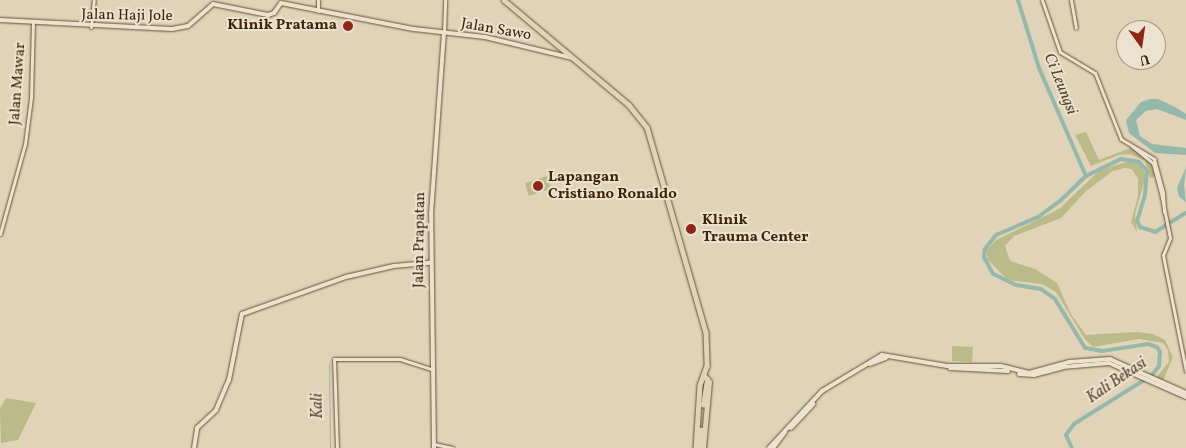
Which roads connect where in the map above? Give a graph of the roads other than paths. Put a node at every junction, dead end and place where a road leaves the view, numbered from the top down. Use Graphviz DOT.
graph roads {
  1 [pos="94,0"];
  2 [pos="318,0"];
  3 [pos="445,0"];
  4 [pos="504,0"];
  5 [pos="1043,0"];
  6 [pos="1071,0"];
  7 [pos="318,11"];
  8 [pos="0,20"];
  9 [pos="34,23"];
  10 [pos="91,27"];
  11 [pos="1076,28"];
  12 [pos="444,33"];
  13 [pos="575,59"];
  14 [pos="0,234"];
  15 [pos="430,263"];
  16 [pos="431,370"];
  17 [pos="1186,371"];
  18 [pos="705,378"];
  19 [pos="1186,395"];
  20 [pos="434,446"];
  21 [pos="194,448"];
  22 [pos="337,448"];
  23 [pos="453,448"];
  24 [pos="699,448"];
  25 [pos="771,448"];
  1 -- 10 [label="street"];
  2 -- 7 [label="street"];
  3 -- 12 [label="street, Jalan Sawo"];
  4 -- 13 [label="main road"];
  5 -- 17 [label="street"];
  6 -- 11 [label="street"];
  7 -- 10 [label="main road, Jalan Haji Jole"];
  7 -- 12 [label="main road, Jalan Haji Jole"];
  8 -- 9 [label="main road, Jalan Haji Jole"];
  9 -- 10 [label="main road, Jalan Haji Jole"];
  9 -- 14 [label="street, Jalan Mawar"];
  12 -- 13 [label="main road, Jalan Sawo"];
  12 -- 15 [label="main road, Jalan Prapatan"];
  13 -- 18 [label="main road"];
  15 -- 16 [label="main road, Jalan Prapatan"];
  15 -- 21 [label="main road"];
  16 -- 20 [label="main road, Jalan Prapatan"];
  16 -- 22 [label="street"];
  18 -- 24 [label="main road"];
  18 -- 24 [label="main road"];
  18 -- 24 [label="main road"];
  19 -- 25 [label="main road"];
  20 -- 23 [label="street"];
}
